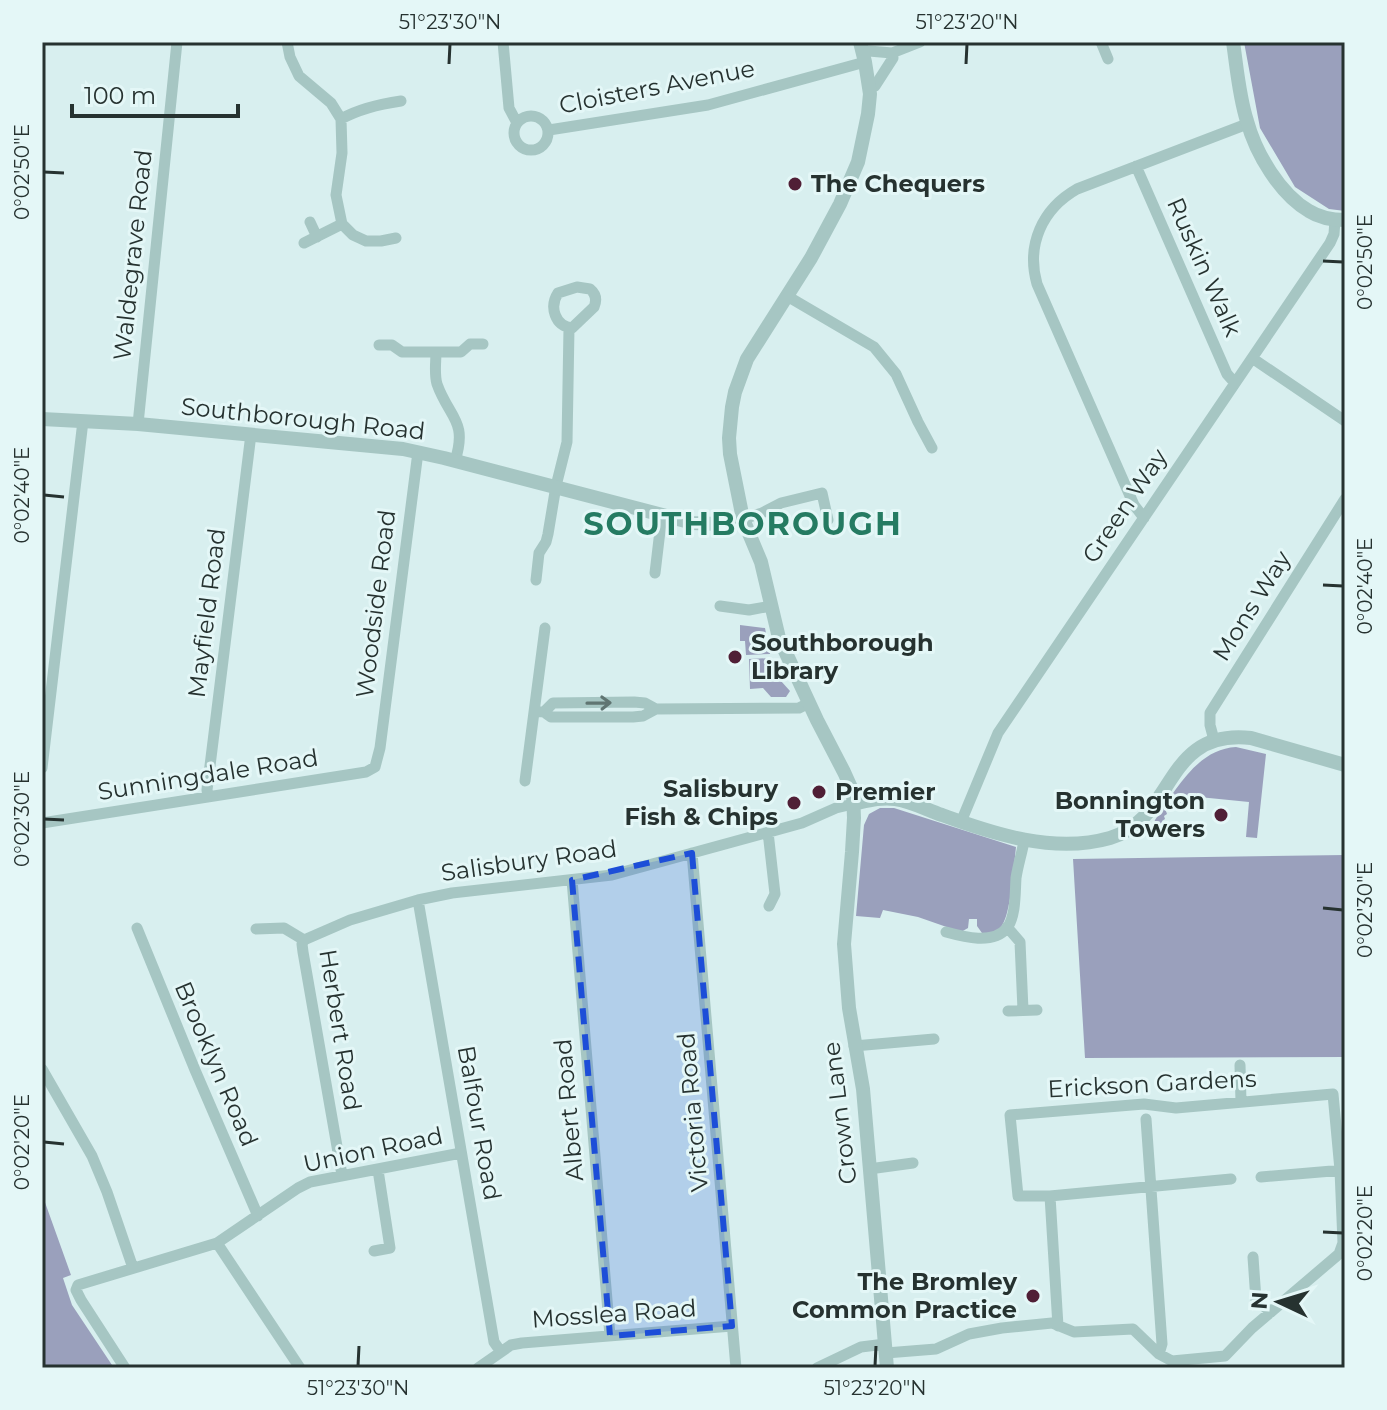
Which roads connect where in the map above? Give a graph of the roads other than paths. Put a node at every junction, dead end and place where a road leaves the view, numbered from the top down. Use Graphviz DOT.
graph roads {
  1 [pos="177,42"];
  2 [pos="287,42"];
  3 [pos="503,42"];
  4 [pos="920,42"];
  5 [pos="1101,42"];
  6 [pos="1233,42"];
  7 [pos="863,52"];
  8 [pos="892,53"];
  9 [pos="1108,59"];
  10 [pos="869,87"];
  11 [pos="401,101"];
  12 [pos="341,119"];
  13 [pos="517,123"];
  14 [pos="1247,124"];
  15 [pos="549,130"];
  16 [pos="1136,166"];
  17 [pos="1340,220"];
  18 [pos="310,222"];
  19 [pos="342,224"];
  20 [pos="391,235"];
  21 [pos="317,237"];
  22 [pos="304,243"];
  23 [pos="787,296"];
  24 [pos="569,328"];
  25 [pos="483,344"];
  26 [pos="379,345"];
  27 [pos="436,352"];
  28 [pos="1252,358"];
  29 [pos="1235,383"];
  30 [pos="42,419"];
  31 [pos="83,421"];
  32 [pos="1345,421"];
  33 [pos="138,424"];
  34 [pos="251,434"];
  35 [pos="932,448"];
  36 [pos="418,452"];
  37 [pos="455,461"];
  38 [pos="556,486"];
  39 [pos="1345,499"];
  40 [pos="662,514"];
  41 [pos="1144,518"];
  42 [pos="743,519"];
  43 [pos="828,520"];
  44 [pos="655,573"];
  45 [pos="536,580"];
  46 [pos="720,606"];
  47 [pos="771,606"];
  48 [pos="545,628"];
  49 [pos="809,703"];
  50 [pos="540,711"];
  51 [pos="1214,740"];
  52 [pos="378,763"];
  53 [pos="1345,765"];
  54 [pos="42,768"];
  55 [pos="525,781"];
  56 [pos="208,797"];
  57 [pos="853,804"];
  58 [pos="961,822"];
  59 [pos="42,823"];
  60 [pos="768,832"];
  61 [pos="1024,841"];
  62 [pos="692,853"];
  63 [pos="572,880"];
  64 [pos="418,900"];
  65 [pos="769,906"];
  66 [pos="1007,927"];
  67 [pos="137,928"];
  68 [pos="256,929"];
  69 [pos="946,932"];
  70 [pos="304,940"];
  71 [pos="1023,1010"];
  72 [pos="1037,1010"];
  73 [pos="1008,1011"];
  74 [pos="934,1039"];
  75 [pos="854,1046"];
  76 [pos="1240,1065"];
  77 [pos="42,1069"];
  78 [pos="1241,1102"];
  79 [pos="1146,1119"];
  80 [pos="461,1153"];
  81 [pos="913,1163"];
  82 [pos="869,1169"];
  83 [pos="378,1170"];
  84 [pos="1343,1170"];
  85 [pos="342,1175"];
  86 [pos="1261,1177"];
  87 [pos="1231,1179"];
  88 [pos="1151,1186"];
  89 [pos="1050,1196"];
  90 [pos="258,1216"];
  91 [pos="217,1243"];
  92 [pos="374,1251"];
  93 [pos="1253,1257"];
  94 [pos="133,1268"];
  95 [pos="1271,1312"];
  96 [pos="732,1326"];
  97 [pos="1058,1326"];
  98 [pos="610,1336"];
  99 [pos="501,1352"];
  100 [pos="1159,1354"];
  101 [pos="886,1355"];
  102 [pos="125,1368"];
  103 [pos="300,1368"];
  104 [pos="478,1368"];
  105 [pos="736,1368"];
  106 [pos="817,1368"];
  1 -- 33 [label="street, Waldegrave Road"];
  2 -- 12 [label="street"];
  3 -- 13 [label="street, Cloisters Avenue"];
  4 -- 8 [label="street"];
  5 -- 9 [label="street"];
  6 -- 14 [label="street"];
  7 -- 8 [label="street, Cloisters Avenue"];
  7 -- 10 [label="street, Crown Lane"];
  7 -- 15 [label="street, Cloisters Avenue"];
  8 -- 10 [label="street"];
  10 -- 23 [label="street, Crown Lane"];
  11 -- 12 [label="street"];
  12 -- 19 [label="street"];
  13 -- 15 [label="street, Cloisters Avenue"];
  13 -- 15 [label="street, Cloisters Avenue"];
  14 -- 16 [label="street"];
  14 -- 17 [label="street"];
  16 -- 29 [label="street, Ruskin Walk"];
  16 -- 41 [label="street"];
  17 -- 28 [label="street, Green Way"];
  18 -- 21 [label="street"];
  19 -- 20 [label="street"];
  19 -- 21 [label="street"];
  21 -- 22 [label="street"];
  23 -- 35 [label="street"];
  23 -- 42 [label="street, Crown Lane"];
  24 -- 38 [label="street"];
  25 -- 27 [label="street"];
  26 -- 27 [label="street"];
  27 -- 37 [label="street"];
  28 -- 29 [label="street, Green Way"];
  28 -- 32 [label="street"];
  29 -- 41 [label="street, Green Way"];
  30 -- 31 [label="street, Southborough Road"];
  31 -- 33 [label="street, Southborough Road"];
  31 -- 54 [label="street"];
  33 -- 34 [label="street, Southborough Road"];
  34 -- 36 [label="street, Southborough Road"];
  34 -- 56 [label="street, Mayfield Road"];
  36 -- 37 [label="street, Southborough Road"];
  36 -- 52 [label="street, Woodside Road"];
  37 -- 38 [label="street, Southborough Road"];
  38 -- 40 [label="street, Southborough Road"];
  38 -- 45 [label="street"];
  39 -- 51 [label="street, Mons Way"];
  40 -- 42 [label="street, Southborough Road"];
  40 -- 44 [label="street"];
  41 -- 58 [label="street, Green Way"];
  42 -- 43 [label="street"];
  42 -- 47 [label="street, Crown Lane"];
  46 -- 47 [label="street"];
  47 -- 49 [label="street, Crown Lane"];
  48 -- 50 [label="street"];
  49 -- 50 [label="street"];
  49 -- 57 [label="street, Crown Lane"];
  50 -- 55 [label="street"];
  51 -- 53 [label="street"];
  51 -- 61 [label="street"];
  52 -- 56 [label="street, Sunningdale Road"];
  56 -- 59 [label="street, Sunningdale Road"];
  57 -- 58 [label="street"];
  57 -- 60 [label="street, Salisbury Road"];
  57 -- 75 [label="street, Crown Lane"];
  58 -- 61 [label="street"];
  60 -- 62 [label="street, Salisbury Road"];
  60 -- 65 [label="street"];
  61 -- 66 [label="street"];
  62 -- 63 [label="street, Salisbury Road"];
  62 -- 96 [label="street, Victoria Road"];
  63 -- 64 [label="street, Salisbury Road"];
  63 -- 98 [label="street, Albert Road"];
  64 -- 70 [label="street, Salisbury Road"];
  64 -- 80 [label="street, Balfour Road"];
  66 -- 69 [label="street"];
  66 -- 71 [label="street"];
  67 -- 90 [label="street, Brooklyn Road"];
  68 -- 70 [label="street"];
  70 -- 85 [label="street, Herbert Road"];
  71 -- 72 [label="street"];
  71 -- 73 [label="street"];
  74 -- 75 [label="street"];
  75 -- 82 [label="street, Crown Lane"];
  76 -- 78 [label="street"];
  77 -- 94 [label="street"];
  78 -- 84 [label="street, Erickson Gardens"];
  78 -- 89 [label="street, Erickson Gardens"];
  79 -- 88 [label="street"];
  80 -- 83 [label="street, Union Road"];
  80 -- 99 [label="street, Balfour Road"];
  81 -- 82 [label="street"];
  82 -- 101 [label="street, Crown Lane"];
  83 -- 85 [label="street, Union Road"];
  83 -- 92 [label="street"];
  84 -- 86 [label="street"];
  84 -- 95 [label="street"];
  85 -- 90 [label="street, Union Road"];
  87 -- 88 [label="street"];
  88 -- 89 [label="street"];
  88 -- 100 [label="street"];
  89 -- 97 [label="street"];
  90 -- 91 [label="street, Union Road"];
  91 -- 94 [label="street, Union Road"];
  91 -- 103 [label="street"];
  93 -- 95 [label="street"];
  94 -- 102 [label="street, Union Road"];
  95 -- 100 [label="street"];
  96 -- 98 [label="street, Mosslea Road"];
  96 -- 105 [label="street, Victoria Road"];
  97 -- 100 [label="street"];
  97 -- 101 [label="street"];
  98 -- 99 [label="street, Mosslea Road"];
  99 -- 104 [label="street, Mosslea Road"];
  101 -- 106 [label="street"];
}
